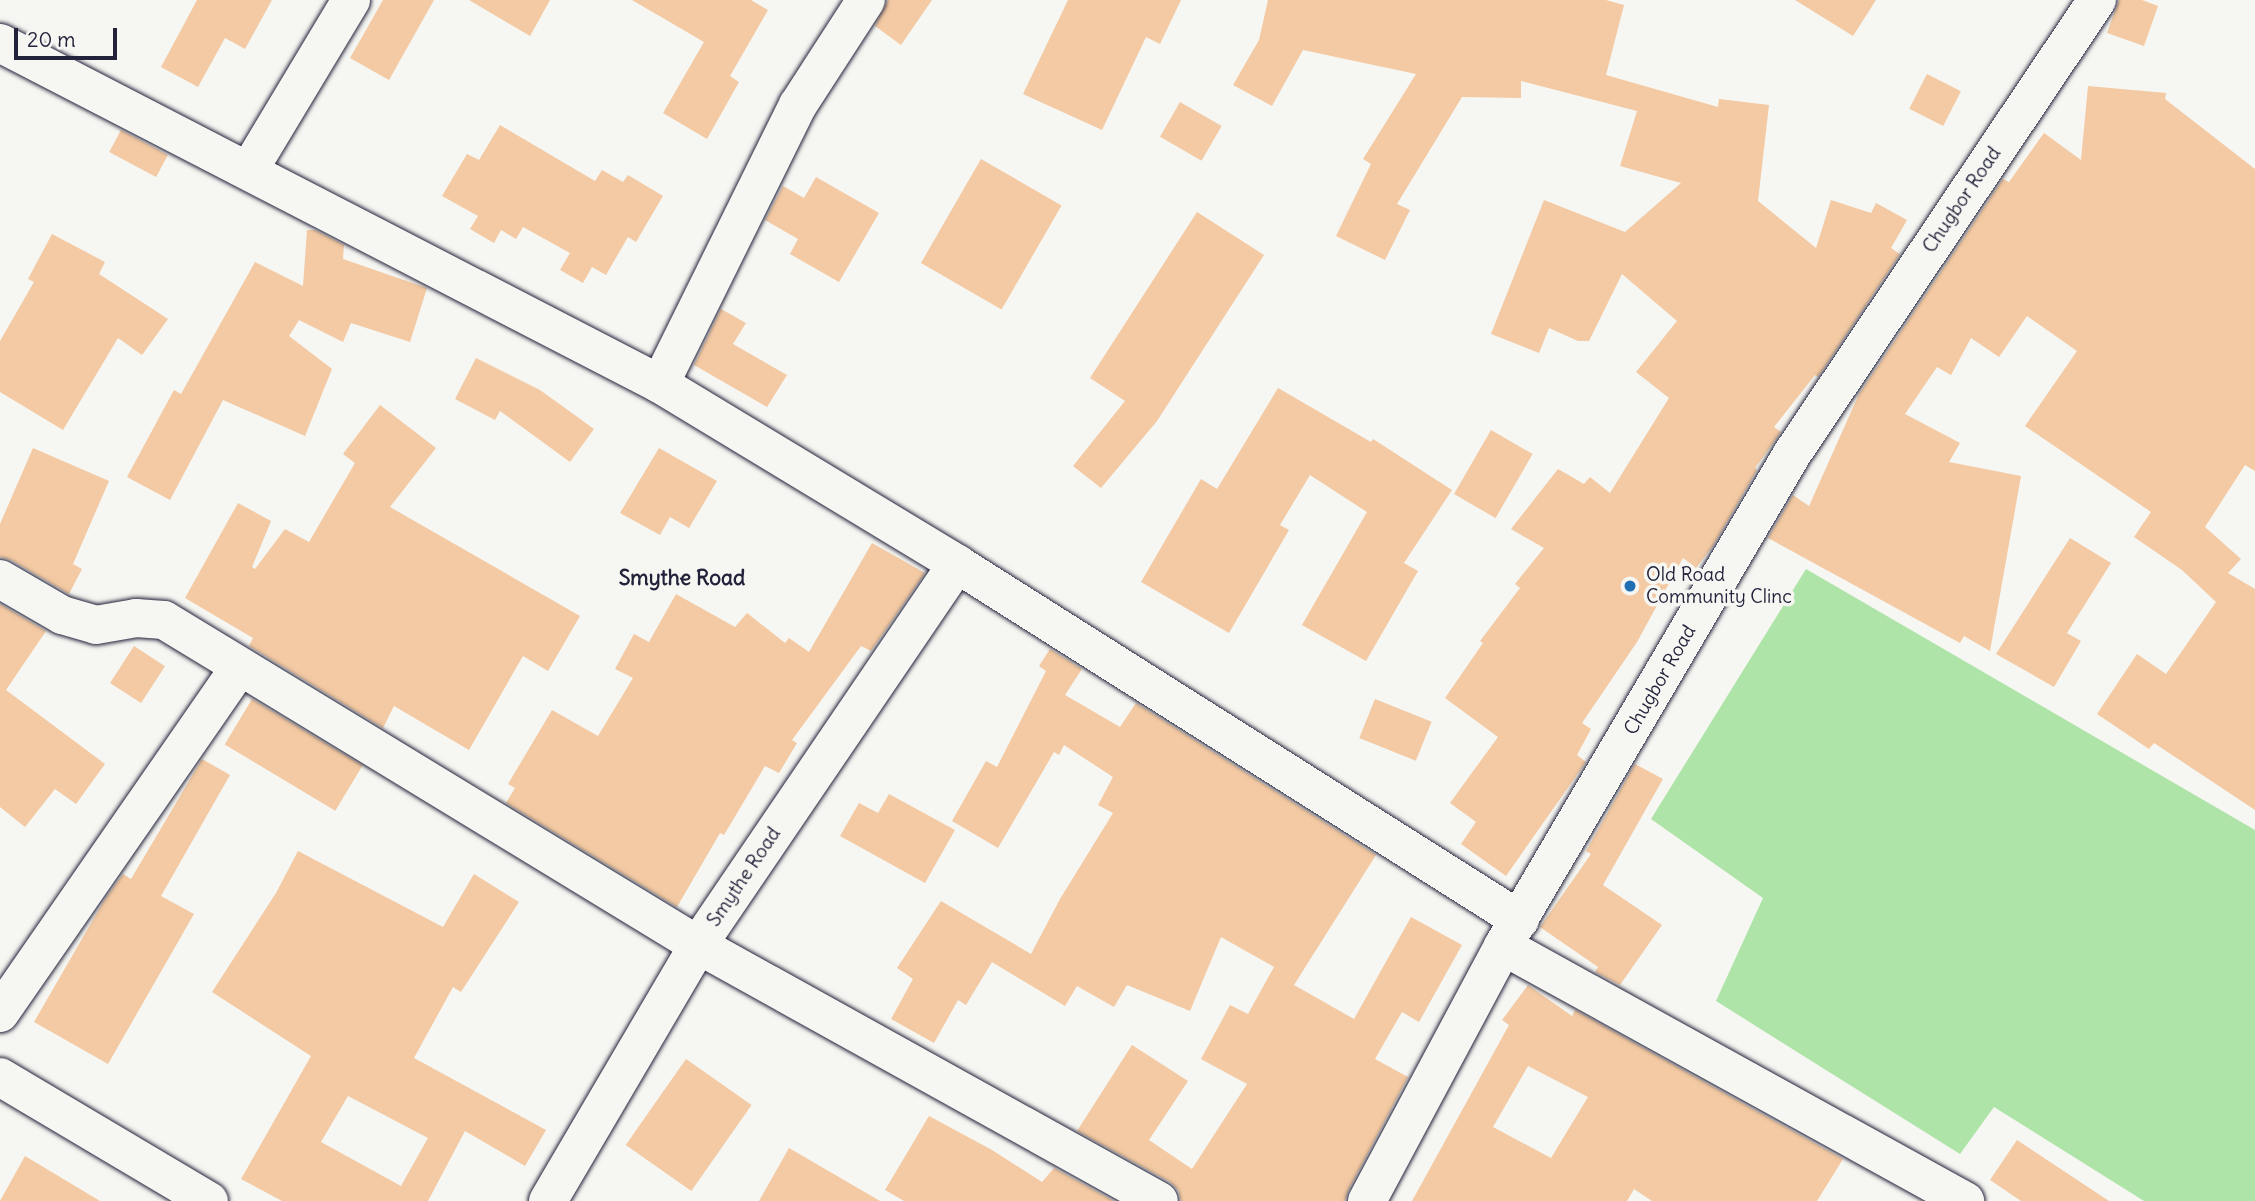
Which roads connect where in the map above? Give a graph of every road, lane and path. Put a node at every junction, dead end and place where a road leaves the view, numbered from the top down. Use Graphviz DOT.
graph roads {
  1 [pos="351,0"];
  2 [pos="866,0"];
  3 [pos="2097,0"];
  4 [pos="0,43"];
  5 [pos="249,170"];
  6 [pos="660,384"];
  7 [pos="957,564"];
  8 [pos="0,579"];
  9 [pos="240,668"];
  10 [pos="1512,933"];
  11 [pos="698,945"];
  12 [pos="0,1013"];
  13 [pos="0,1077"];
  14 [pos="209,1201"];
  15 [pos="548,1201"];
  16 [pos="1159,1201"];
  17 [pos="1367,1201"];
  18 [pos="1965,1201"];
  1 -- 5 [label="street"];
  2 -- 6 [label="street"];
  3 -- 10 [label="street, Chugbor Road"];
  4 -- 5 [label="street"];
  5 -- 6 [label="street"];
  6 -- 7 [label="street"];
  7 -- 10 [label="street"];
  7 -- 11 [label="street, Smythe Road"];
  8 -- 9 [label="street"];
  9 -- 11 [label="street"];
  9 -- 12 [label="street"];
  10 -- 17 [label="street, Chugbor Road"];
  10 -- 18 [label="street"];
  11 -- 15 [label="street, Smythe Road"];
  11 -- 16 [label="street"];
  13 -- 14 [label="street"];
}
